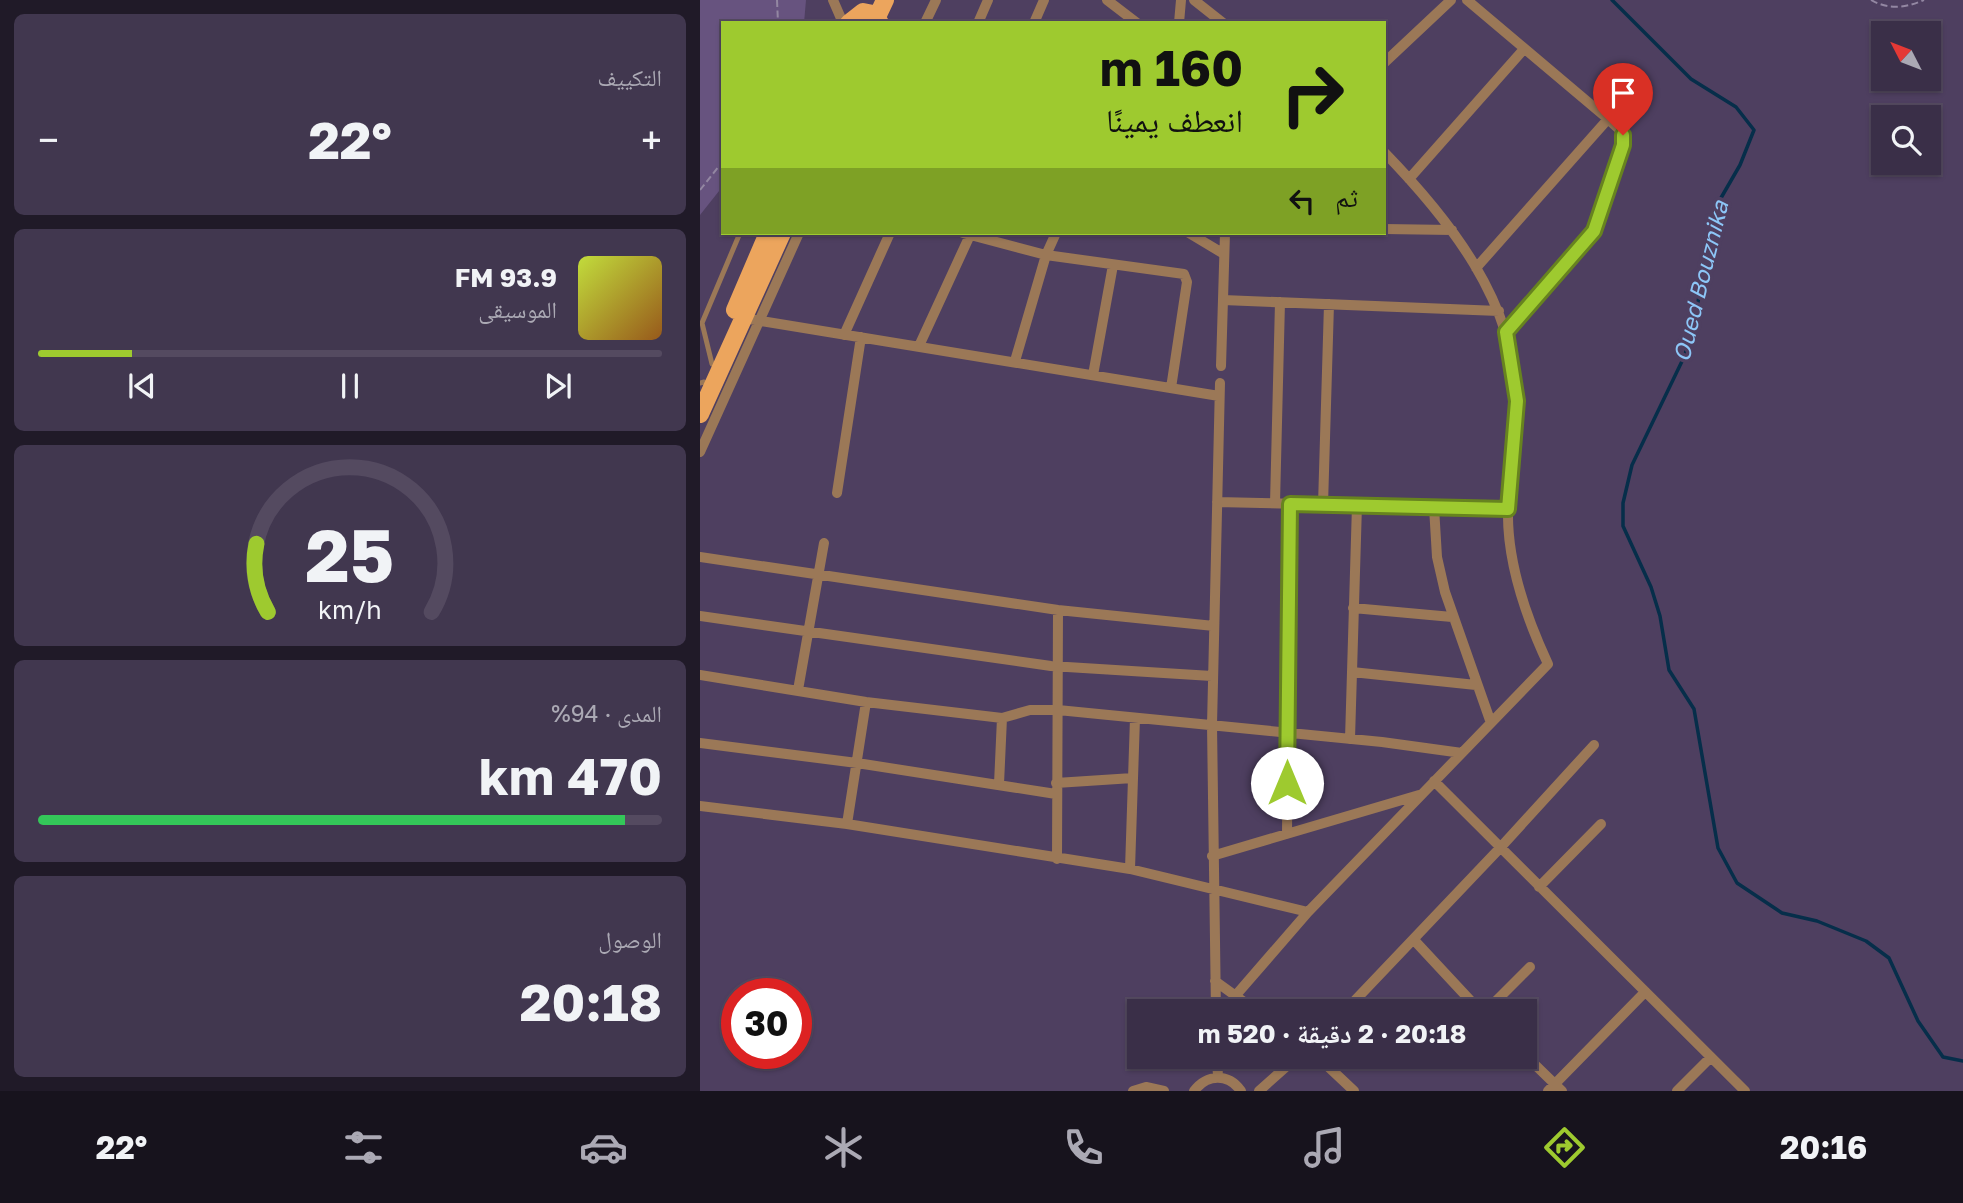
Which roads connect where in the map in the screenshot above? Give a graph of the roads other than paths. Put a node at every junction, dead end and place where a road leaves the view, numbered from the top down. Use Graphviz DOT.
graph roads {
  1 [pos="833,0"];
  2 [pos="885,0"];
  3 [pos="936,0"];
  4 [pos="988,0"];
  5 [pos="1044,0"];
  6 [pos="1107,0"];
  7 [pos="1181,0"];
  8 [pos="1194,0"];
  9 [pos="1451,0"];
  10 [pos="1467,0"];
  11 [pos="859,15"];
  12 [pos="926,21"];
  13 [pos="979,21"];
  14 [pos="1037,21"];
  15 [pos="1134,21"];
  16 [pos="1180,21"];
  17 [pos="1220,21"];
  18 [pos="1524,49"];
  19 [pos="1386,61"];
  20 [pos="1608,119"];
  21 [pos="1386,154"];
  22 [pos="1409,179"];
  23 [pos="1386,229"];
  24 [pos="1452,230"];
  25 [pos="739,235"];
  26 [pos="767,235"];
  27 [pos="781,235"];
  28 [pos="798,235"];
  29 [pos="889,235"];
  30 [pos="968,235"];
  31 [pos="972,235"];
  32 [pos="1055,235"];
  33 [pos="1192,235"];
  34 [pos="1225,235"];
  35 [pos="1224,254"];
  36 [pos="1046,255"];
  37 [pos="1113,265"];
  38 [pos="1476,268"];
  39 [pos="1223,300"];
  40 [pos="1279,302"];
  41 [pos="1329,304"];
  42 [pos="1499,311"];
  43 [pos="750,321"];
  44 [pos="1506,332"];
  45 [pos="844,335"];
  46 [pos="861,337"];
  47 [pos="919,346"];
  48 [pos="1015,361"];
  49 [pos="712,364"];
  50 [pos="1221,366"];
  51 [pos="1093,374"];
  52 [pos="1220,383"];
  53 [pos="701,386"];
  54 [pos="1171,388"];
  55 [pos="1219,396"];
  56 [pos="700,414"];
  57 [pos="700,452"];
  58 [pos="837,493"];
  59 [pos="1217,502"];
  60 [pos="1275,503"];
  61 [pos="1290,504"];
  62 [pos="1322,505"];
  63 [pos="1357,505"];
  64 [pos="1434,507"];
  65 [pos="1508,509"];
  66 [pos="824,542"];
  67 [pos="700,557"];
  68 [pos="819,576"];
  69 [pos="1353,608"];
  70 [pos="1058,610"];
  71 [pos="700,616"];
  72 [pos="1452,617"];
  73 [pos="1214,625"];
  74 [pos="809,631"];
  75 [pos="1058,667"];
  76 [pos="1352,672"];
  77 [pos="700,675"];
  78 [pos="1212,676"];
  79 [pos="1476,685"];
  80 [pos="798,691"];
  81 [pos="866,702"];
  82 [pos="1058,710"];
  83 [pos="1002,718"];
  84 [pos="1135,718"];
  85 [pos="1491,723"];
  86 [pos="1212,725"];
  87 [pos="1286,733"];
  88 [pos="1350,739"];
  89 [pos="700,743"];
  90 [pos="1594,745"];
  91 [pos="1462,753"];
  92 [pos="857,763"];
  93 [pos="1133,778"];
  94 [pos="1434,781"];
  95 [pos="999,784"];
  96 [pos="1056,788"];
  97 [pos="1421,794"];
  98 [pos="700,806"];
  99 [pos="847,824"];
  100 [pos="1601,824"];
  101 [pos="1287,834"];
  102 [pos="1500,848"];
  103 [pos="1212,856"];
  104 [pos="1057,859"];
  105 [pos="1130,869"];
  106 [pos="1539,887"];
  107 [pos="1212,889"];
  108 [pos="1308,912"];
  109 [pos="1414,940"];
  110 [pos="1530,967"];
  111 [pos="1215,981"];
  112 [pos="1645,992"];
  113 [pos="1236,995"];
  114 [pos="1216,999"];
  115 [pos="1241,999"];
  116 [pos="1357,999"];
  117 [pos="1471,999"];
  118 [pos="1497,999"];
  119 [pos="1711,1057"];
  120 [pos="1218,1069"];
  121 [pos="1284,1069"];
  122 [pos="1331,1069"];
  123 [pos="1537,1069"];
  124 [pos="1218,1077"];
  125 [pos="1555,1089"];
  126 [pos="1133,1091"];
  127 [pos="1164,1091"];
  128 [pos="1194,1091"];
  129 [pos="1241,1091"];
  130 [pos="1259,1091"];
  131 [pos="1354,1091"];
  132 [pos="1677,1091"];
  133 [pos="1745,1091"];
  1 -- 11 [label="street"];
  2 -- 11 [label="main road"];
  3 -- 12 [label="street"];
  4 -- 13 [label="street"];
  5 -- 14 [label="street"];
  6 -- 15 [label="street"];
  7 -- 16 [label="street"];
  8 -- 17 [label="street"];
  9 -- 19 [label="street"];
  10 -- 18 [label="street"];
  18 -- 20 [label="street"];
  18 -- 22 [label="street"];
  20 -- 38 [label="street"];
  20 -- 44 [label="street"];
  21 -- 22 [label="street"];
  22 -- 24 [label="street"];
  23 -- 24 [label="street"];
  24 -- 38 [label="street"];
  25 -- 49 [label="lane"];
  26 -- 49 [label="main road"];
  27 -- 43 [label="main road"];
  28 -- 43 [label="street"];
  29 -- 45 [label="street"];
  30 -- 47 [label="street"];
  31 -- 36 [label="street"];
  32 -- 36 [label="street"];
  33 -- 35 [label="street"];
  34 -- 35 [label="street"];
  35 -- 39 [label="street"];
  36 -- 37 [label="street"];
  36 -- 48 [label="street"];
  37 -- 51 [label="street"];
  37 -- 54 [label="street"];
  38 -- 42 [label="street"];
  39 -- 40 [label="street"];
  39 -- 50 [label="street"];
  40 -- 41 [label="street"];
  40 -- 60 [label="street"];
  41 -- 42 [label="street"];
  41 -- 62 [label="street"];
  42 -- 44 [label="street"];
  43 -- 45 [label="street"];
  43 -- 56 [label="main road"];
  43 -- 57 [label="street"];
  44 -- 65 [label="street"];
  45 -- 46 [label="street"];
  46 -- 47 [label="street"];
  46 -- 58 [label="street"];
  47 -- 48 [label="street"];
  48 -- 51 [label="street"];
  49 -- 53 [label="main road"];
  51 -- 54 [label="street"];
  52 -- 55 [label="street"];
  54 -- 55 [label="street"];
  55 -- 59 [label="street"];
  59 -- 60 [label="street"];
  59 -- 73 [label="street"];
  60 -- 61 [label="street"];
  61 -- 62 [label="street"];
  61 -- 87 [label="street"];
  62 -- 63 [label="street"];
  63 -- 64 [label="street"];
  63 -- 69 [label="street"];
  64 -- 65 [label="street"];
  64 -- 72 [label="street"];
  65 -- 85 [label="street"];
  66 -- 68 [label="street"];
  67 -- 68 [label="street"];
  68 -- 70 [label="street"];
  68 -- 74 [label="street"];
  69 -- 72 [label="street"];
  69 -- 76 [label="street"];
  70 -- 73 [label="street"];
  70 -- 75 [label="street"];
  71 -- 74 [label="street"];
  72 -- 79 [label="street"];
  73 -- 78 [label="street"];
  74 -- 75 [label="street"];
  74 -- 80 [label="street"];
  75 -- 78 [label="street"];
  75 -- 82 [label="street"];
  76 -- 79 [label="street"];
  76 -- 88 [label="street"];
  77 -- 80 [label="street"];
  78 -- 86 [label="street"];
  79 -- 85 [label="street"];
  80 -- 81 [label="street"];
  81 -- 83 [label="street"];
  81 -- 92 [label="street"];
  82 -- 83 [label="street"];
  82 -- 84 [label="street"];
  82 -- 96 [label="street"];
  83 -- 95 [label="street"];
  84 -- 86 [label="street"];
  84 -- 93 [label="street"];
  85 -- 91 [label="street"];
  86 -- 87 [label="street"];
  86 -- 103 [label="street"];
  87 -- 88 [label="street"];
  87 -- 101 [label="street"];
  88 -- 91 [label="street"];
  89 -- 92 [label="street"];
  90 -- 102 [label="street"];
  91 -- 94 [label="street"];
  92 -- 95 [label="street"];
  92 -- 99 [label="street"];
  93 -- 96 [label="street"];
  93 -- 105 [label="street"];
  94 -- 97 [label="street"];
  94 -- 102 [label="street"];
  95 -- 96 [label="street"];
  96 -- 104 [label="street"];
  97 -- 101 [label="street"];
  97 -- 108 [label="street"];
  98 -- 99 [label="street"];
  99 -- 104 [label="street"];
  100 -- 106 [label="street"];
  101 -- 103 [label="street"];
  102 -- 106 [label="street"];
  102 -- 109 [label="street"];
  103 -- 107 [label="street"];
  104 -- 105 [label="street"];
  105 -- 107 [label="street"];
  106 -- 112 [label="street"];
  107 -- 108 [label="street"];
  107 -- 111 [label="street"];
  108 -- 113 [label="street"];
  109 -- 116 [label="street"];
  109 -- 117 [label="street"];
  110 -- 118 [label="street"];
  111 -- 113 [label="street"];
  111 -- 114 [label="street"];
  112 -- 119 [label="street"];
  112 -- 125 [label="street"];
  113 -- 115 [label="street"];
  119 -- 132 [label="street"];
  119 -- 133 [label="street"];
  120 -- 124 [label="street"];
  121 -- 130 [label="street"];
  122 -- 131 [label="street"];
  123 -- 125 [label="street"];
  124 -- 128 [label="street"];
  124 -- 129 [label="street"];
  126 -- 127 [label="street"];
}
